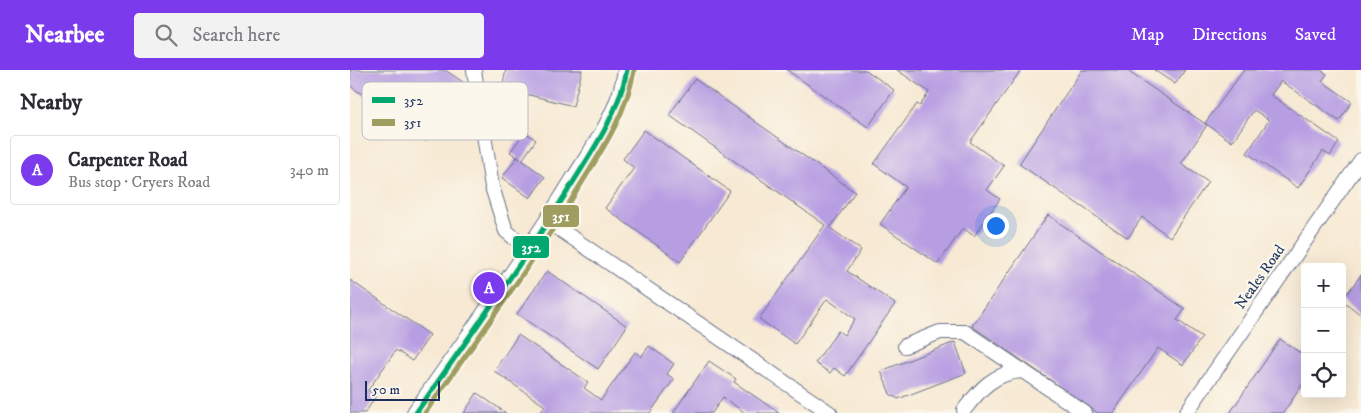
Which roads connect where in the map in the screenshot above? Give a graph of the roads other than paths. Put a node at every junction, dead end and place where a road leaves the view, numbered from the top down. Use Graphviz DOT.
graph roads {
  1 [pos="627,70"];
  2 [pos="485,140"];
  3 [pos="1361,160"];
  4 [pos="549,222"];
  5 [pos="529,250"];
  6 [pos="905,346"];
  7 [pos="1023,371"];
  8 [pos="964,410"];
  9 [pos="416,413"];
  10 [pos="830,413"];
  11 [pos="1085,413"];
  12 [pos="1186,413"];
  1 -- 4 [label="main road"];
  2 -- 5 [label="street"];
  3 -- 12 [label="street, Neales Road"];
  4 -- 5 [label="main road"];
  4 -- 10 [label="street"];
  5 -- 9 [label="main road"];
  6 -- 7 [label="street"];
  7 -- 8 [label="street"];
  7 -- 11 [label="street"];
}
